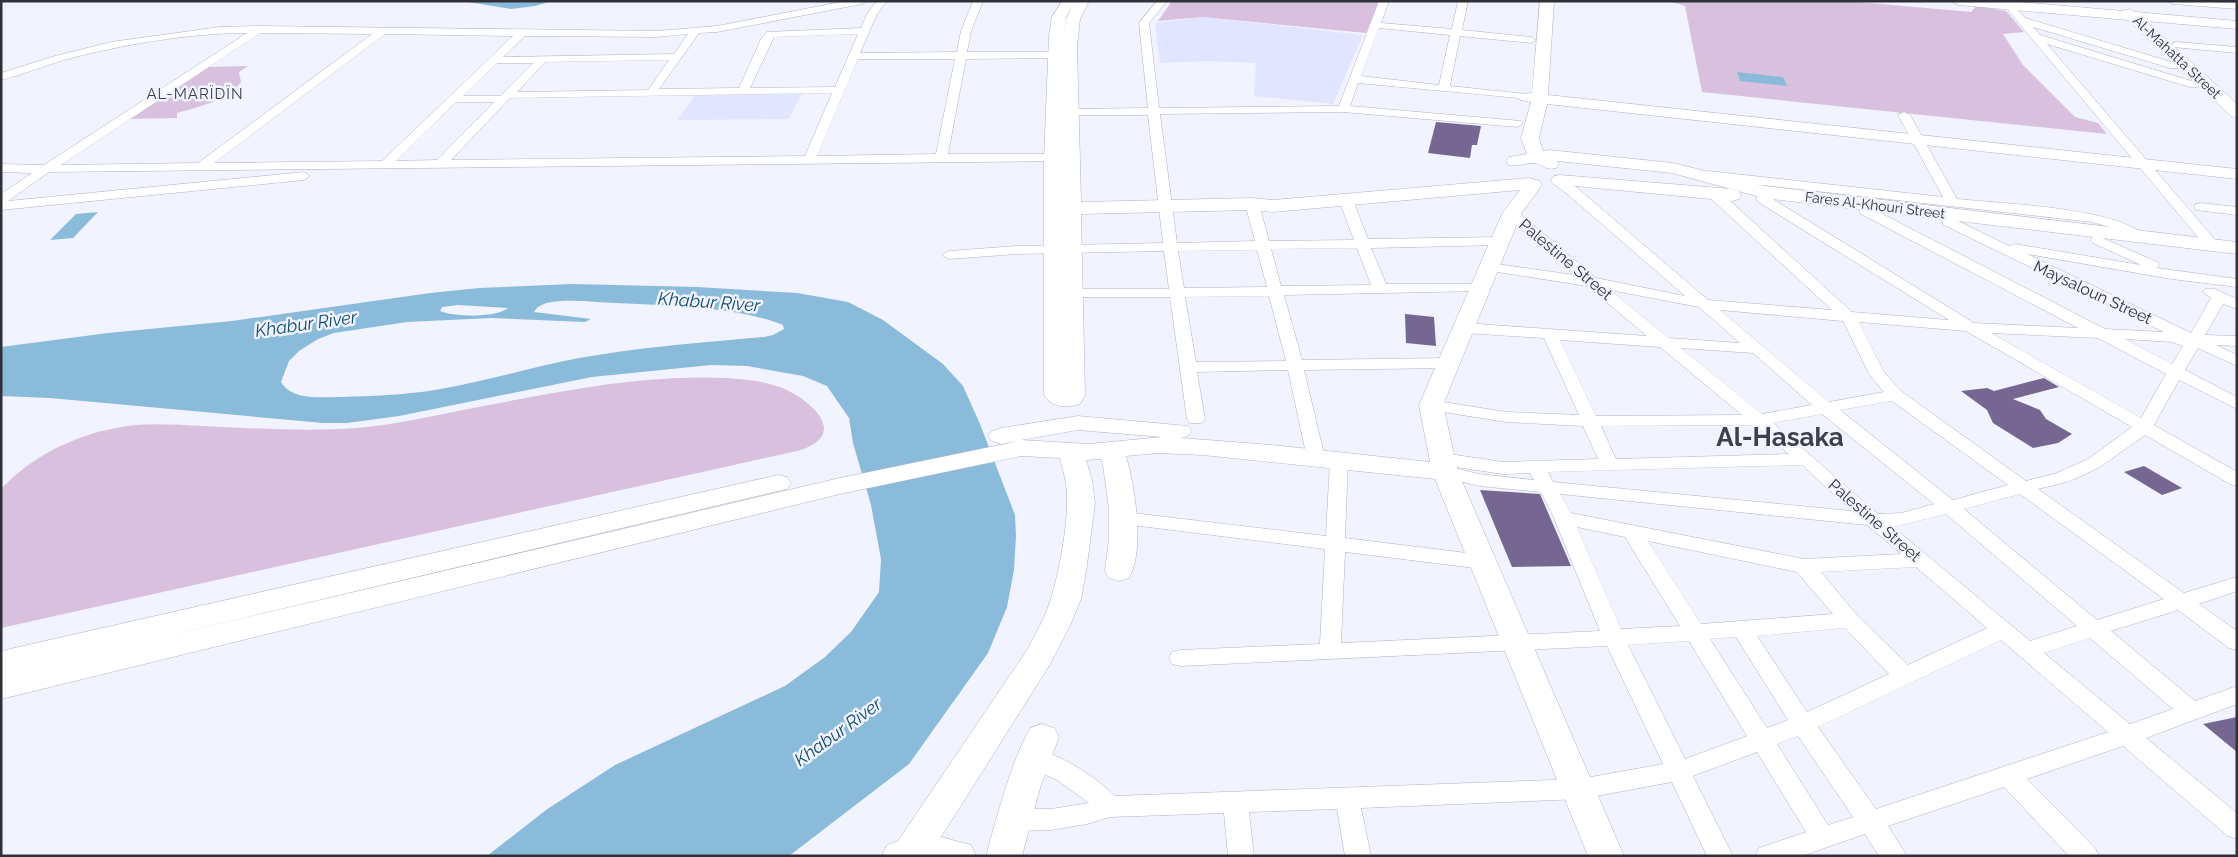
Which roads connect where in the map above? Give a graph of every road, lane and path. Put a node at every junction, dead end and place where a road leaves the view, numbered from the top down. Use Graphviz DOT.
graph roads {
  1 [pos="862,1"];
  2 [pos="882,1"];
  3 [pos="978,1"];
  4 [pos="1070,1"];
  5 [pos="1082,1"];
  6 [pos="1162,1"];
  7 [pos="1384,1"];
  8 [pos="1463,1"];
  9 [pos="1534,1"];
  10 [pos="1547,1"];
  11 [pos="1958,1"];
  12 [pos="2116,1"];
  13 [pos="2128,1"];
  14 [pos="2174,1"];
  15 [pos="1964,2"];
  16 [pos="2031,4"];
  17 [pos="2008,5"];
  18 [pos="2234,5"];
  19 [pos="2140,17"];
  20 [pos="1377,20"];
  21 [pos="2021,20"];
  22 [pos="2237,25"];
  23 [pos="1461,26"];
  24 [pos="260,29"];
  25 [pos="383,31"];
  26 [pos="865,31"];
  27 [pos="695,32"];
  28 [pos="522,34"];
  29 [pos="619,34"];
  30 [pos="2036,37"];
  31 [pos="1531,40"];
  32 [pos="2177,44"];
  33 [pos="2237,50"];
  34 [pos="1057,55"];
  35 [pos="856,56"];
  36 [pos="961,56"];
  37 [pos="677,57"];
  38 [pos="598,58"];
  39 [pos="542,59"];
  40 [pos="495,60"];
  41 [pos="2174,66"];
  42 [pos="1,77"];
  43 [pos="1355,79"];
  44 [pos="2194,85"];
  45 [pos="1444,88"];
  46 [pos="839,90"];
  47 [pos="743,91"];
  48 [pos="652,93"];
  49 [pos="505,97"];
  50 [pos="1533,97"];
  51 [pos="2237,98"];
  52 [pos="454,99"];
  53 [pos="1343,109"];
  54 [pos="1153,111"];
  55 [pos="1071,112"];
  56 [pos="2237,112"];
  57 [pos="1904,115"];
  58 [pos="1517,123"];
  59 [pos="1918,140"];
  60 [pos="1513,154"];
  61 [pos="1062,156"];
  62 [pos="940,158"];
  63 [pos="809,160"];
  64 [pos="440,164"];
  65 [pos="2143,164"];
  66 [pos="385,165"];
  67 [pos="201,167"];
  68 [pos="1,168"];
  69 [pos="46,169"];
  70 [pos="1547,173"];
  71 [pos="1698,174"];
  72 [pos="2237,174"];
  73 [pos="1712,193"];
  74 [pos="1763,198"];
  75 [pos="1,200"];
  76 [pos="1346,200"];
  77 [pos="1952,202"];
  78 [pos="1252,204"];
  79 [pos="1,206"];
  80 [pos="1164,206"];
  81 [pos="2201,207"];
  82 [pos="1072,208"];
  83 [pos="1866,211"];
  84 [pos="2237,211"];
  85 [pos="1512,214"];
  86 [pos="1949,222"];
  87 [pos="2136,236"];
  88 [pos="2098,240"];
  89 [pos="1501,241"];
  90 [pos="1364,244"];
  91 [pos="1263,245"];
  92 [pos="1994,245"];
  93 [pos="2212,245"];
  94 [pos="1170,247"];
  95 [pos="2237,248"];
  96 [pos="1062,249"];
  97 [pos="949,255"];
  98 [pos="2237,257"];
  99 [pos="2172,275"];
  100 [pos="1486,277"];
  101 [pos="1591,282"];
  102 [pos="2237,283"];
  103 [pos="1380,289"];
  104 [pos="1275,291"];
  105 [pos="1072,292"];
  106 [pos="1177,293"];
  107 [pos="2219,297"];
  108 [pos="1706,304"];
  109 [pos="2237,305"];
  110 [pos="1849,318"];
  111 [pos="1970,327"];
  112 [pos="1464,328"];
  113 [pos="2100,333"];
  114 [pos="1550,334"];
  115 [pos="1663,341"];
  116 [pos="2195,341"];
  117 [pos="2237,341"];
  118 [pos="1758,349"];
  119 [pos="2237,361"];
  120 [pos="1448,363"];
  121 [pos="1295,365"];
  122 [pos="1188,367"];
  123 [pos="2175,372"];
  124 [pos="1895,395"];
  125 [pos="2237,404"];
  126 [pos="1431,405"];
  127 [pos="1826,408"];
  128 [pos="1196,419"];
  129 [pos="1759,420"];
  130 [pos="1589,421"];
  131 [pos="2144,427"];
  132 [pos="1003,443"];
  133 [pos="1110,450"];
  134 [pos="1071,451"];
  135 [pos="1324,455"];
  136 [pos="1806,459"];
  137 [pos="1610,465"];
  138 [pos="1443,466"];
  139 [pos="1536,467"];
  140 [pos="2237,480"];
  141 [pos="1546,487"];
  142 [pos="2024,488"];
  143 [pos="788,490"];
  144 [pos="1951,508"];
  145 [pos="1124,518"];
  146 [pos="1564,518"];
  147 [pos="1873,520"];
  148 [pos="1632,532"];
  149 [pos="1335,543"];
  150 [pos="1920,560"];
  151 [pos="1483,562"];
  152 [pos="1804,566"];
  153 [pos="1119,571"];
  154 [pos="2237,584"];
  155 [pos="2181,602"];
  156 [pos="1850,620"];
  157 [pos="2094,629"];
  158 [pos="1742,630"];
  159 [pos="2003,630"];
  160 [pos="1695,633"];
  161 [pos="1614,638"];
  162 [pos="2237,642"];
  163 [pos="1518,644"];
  164 [pos="2027,650"];
  165 [pos="1330,651"];
  166 [pos="1180,658"];
  167 [pos="1,664"];
  168 [pos="1905,676"];
  169 [pos="1,687"];
  170 [pos="2237,695"];
  171 [pos="2192,712"];
  172 [pos="1803,724"];
  173 [pos="2127,735"];
  174 [pos="1763,741"];
  175 [pos="1038,748"];
  176 [pos="1680,771"];
  177 [pos="2008,775"];
  178 [pos="1580,789"];
  179 [pos="1347,798"];
  180 [pos="1235,802"];
  181 [pos="1110,807"];
  182 [pos="1015,820"];
  183 [pos="1870,822"];
  184 [pos="2237,828"];
  185 [pos="1823,838"];
  186 [pos="906,854"];
  187 [pos="958,856"];
  188 [pos="1004,856"];
  189 [pos="1242,856"];
  190 [pos="1358,856"];
  191 [pos="1606,856"];
  192 [pos="1720,856"];
  193 [pos="1768,856"];
  194 [pos="1894,856"];
  195 [pos="2086,856"];
  1 -- 27 [label="street"];
  2 -- 26 [label="street"];
  3 -- 36 [label="street"];
  4 -- 34 [label="street"];
  5 -- 55 [label="street"];
  6 -- 54 [label="street"];
  7 -- 20 [label="street"];
  8 -- 23 [label="street"];
  9 -- 31 [label="street"];
  10 -- 50 [label="street"];
  11 -- 15 [label="street"];
  12 -- 19 [label="street, Al-Mahatta Street"];
  13 -- 19 [label="street, Al-Mahatta Street"];
  14 -- 18 [label="street"];
  15 -- 17 [label="street"];
  16 -- 17 [label="street"];
  16 -- 19 [label="street"];
  17 -- 21 [label="street"];
  19 -- 22 [label="street"];
  19 -- 32 [label="street, Al-Mahatta Street"];
  19 -- 56 [label="street, Al-Mahatta Street"];
  20 -- 23 [label="street"];
  20 -- 43 [label="street"];
  21 -- 30 [label="street"];
  21 -- 41 [label="street"];
  23 -- 31 [label="street"];
  23 -- 45 [label="street"];
  24 -- 25 [label="street"];
  24 -- 42 [label="street"];
  24 -- 69 [label="street"];
  25 -- 28 [label="street"];
  25 -- 67 [label="street"];
  26 -- 35 [label="street"];
  26 -- 47 [label="street"];
  27 -- 29 [label="street"];
  27 -- 37 [label="street"];
  28 -- 29 [label="street"];
  28 -- 40 [label="street"];
  29 -- 38 [label="street"];
  30 -- 44 [label="street"];
  30 -- 65 [label="street"];
  31 -- 50 [label="street"];
  32 -- 33 [label="street"];
  32 -- 51 [label="street, Al-Mahatta Street"];
  34 -- 36 [label="street"];
  34 -- 61 [label="street"];
  35 -- 36 [label="street"];
  35 -- 46 [label="street"];
  36 -- 62 [label="street"];
  37 -- 38 [label="street"];
  37 -- 48 [label="street"];
  38 -- 39 [label="street"];
  39 -- 40 [label="street"];
  39 -- 49 [label="street"];
  40 -- 52 [label="street"];
  43 -- 45 [label="street"];
  43 -- 53 [label="street"];
  45 -- 50 [label="street"];
  46 -- 47 [label="street"];
  46 -- 63 [label="street"];
  47 -- 48 [label="street"];
  48 -- 49 [label="street"];
  49 -- 52 [label="street"];
  49 -- 64 [label="street"];
  50 -- 58 [label="street"];
  50 -- 59 [label="street"];
  50 -- 60 [label="street"];
  52 -- 66 [label="street"];
  53 -- 54 [label="street"];
  53 -- 58 [label="street"];
  54 -- 55 [label="street"];
  54 -- 80 [label="street"];
  55 -- 61 [label="street"];
  57 -- 59 [label="street"];
  58 -- 60 [label="street"];
  59 -- 65 [label="street"];
  59 -- 77 [label="street"];
  60 -- 70 [label="street, Fares Al-Khouri Street"];
  60 -- 70 [label="street"];
  60 -- 70 [label="street"];
  60 -- 78 [label="street, Fares Al-Khouri Street"];
  61 -- 62 [label="street"];
  61 -- 82 [label="street"];
  61 -- 96 [label="street"];
  62 -- 63 [label="street"];
  63 -- 64 [label="street"];
  64 -- 66 [label="street"];
  64 -- 79 [label="street"];
  65 -- 72 [label="street"];
  65 -- 93 [label="street"];
  66 -- 67 [label="street"];
  67 -- 69 [label="street"];
  68 -- 69 [label="street"];
  69 -- 75 [label="street"];
  70 -- 71 [label="street, Fares Al-Khouri Street"];
  70 -- 73 [label="street"];
  70 -- 76 [label="street"];
  70 -- 85 [label="street"];
  70 -- 108 [label="street"];
  71 -- 77 [label="street"];
  71 -- 87 [label="street, Fares Al-Khouri Street"];
  73 -- 74 [label="street"];
  73 -- 110 [label="street"];
  74 -- 83 [label="street"];
  74 -- 111 [label="street"];
  76 -- 78 [label="street"];
  76 -- 90 [label="street"];
  77 -- 87 [label="street"];
  78 -- 80 [label="street"];
  78 -- 91 [label="street"];
  80 -- 82 [label="street"];
  80 -- 94 [label="street"];
  81 -- 84 [label="street"];
  82 -- 96 [label="street"];
  83 -- 86 [label="street"];
  83 -- 113 [label="street"];
  85 -- 89 [label="street"];
  85 -- 101 [label="street, Palestine Street"];
  86 -- 88 [label="street"];
  86 -- 92 [label="street, Maysaloun Street"];
  87 -- 93 [label="street, Fares Al-Khouri Street"];
  88 -- 98 [label="street"];
  88 -- 99 [label="street"];
  89 -- 90 [label="street"];
  89 -- 100 [label="street"];
  90 -- 91 [label="street"];
  90 -- 103 [label="street"];
  91 -- 94 [label="street"];
  91 -- 104 [label="street"];
  92 -- 99 [label="street"];
  92 -- 116 [label="street, Maysaloun Street"];
  93 -- 95 [label="street, Fares Al-Khouri Street"];
  94 -- 96 [label="street"];
  94 -- 106 [label="street"];
  96 -- 97 [label="street"];
  96 -- 105 [label="street"];
  96 -- 105 [label="street"];
  99 -- 102 [label="street"];
  99 -- 107 [label="street"];
  100 -- 101 [label="street"];
  100 -- 103 [label="street"];
  100 -- 112 [label="street"];
  101 -- 108 [label="street"];
  101 -- 115 [label="street, Palestine Street"];
  103 -- 104 [label="street"];
  104 -- 106 [label="street"];
  104 -- 121 [label="street"];
  105 -- 106 [label="street"];
  106 -- 122 [label="street"];
  107 -- 109 [label="street"];
  107 -- 116 [label="street"];
  108 -- 110 [label="street"];
  108 -- 118 [label="street"];
  110 -- 111 [label="street"];
  110 -- 124 [label="street"];
  111 -- 113 [label="street"];
  111 -- 131 [label="street"];
  112 -- 114 [label="street"];
  112 -- 120 [label="street"];
  113 -- 116 [label="street"];
  113 -- 123 [label="street"];
  114 -- 115 [label="street"];
  114 -- 130 [label="street"];
  115 -- 118 [label="street"];
  115 -- 129 [label="street, Palestine Street"];
  116 -- 117 [label="street"];
  116 -- 119 [label="street, Maysaloun Street"];
  116 -- 123 [label="street"];
  118 -- 127 [label="street"];
  120 -- 121 [label="street"];
  120 -- 126 [label="street"];
  121 -- 122 [label="street"];
  121 -- 135 [label="street"];
  122 -- 128 [label="street"];
  123 -- 125 [label="street"];
  123 -- 131 [label="street"];
  124 -- 127 [label="street"];
  124 -- 142 [label="street"];
  126 -- 130 [label="street"];
  126 -- 138 [label="street"];
  127 -- 129 [label="street"];
  127 -- 144 [label="street"];
  129 -- 130 [label="street"];
  129 -- 136 [label="street, Palestine Street"];
  130 -- 137 [label="street"];
  131 -- 140 [label="street"];
  131 -- 142 [label="street"];
  132 -- 134 [label="street"];
  132 -- 135 [label="street"];
  132 -- 143 [label="street"];
  133 -- 134 [label="street"];
  133 -- 135 [label="street"];
  133 -- 145 [label="street"];
  134 -- 186 [label="street"];
  135 -- 138 [label="street"];
  135 -- 149 [label="street"];
  136 -- 137 [label="street"];
  136 -- 147 [label="street, Palestine Street"];
  137 -- 139 [label="street"];
  138 -- 139 [label="street"];
  138 -- 141 [label="street"];
  138 -- 151 [label="street"];
  139 -- 141 [label="street"];
  141 -- 146 [label="street"];
  141 -- 147 [label="street"];
  142 -- 144 [label="street"];
  142 -- 155 [label="street"];
  143 -- 167 [label="street"];
  143 -- 169 [label="street"];
  144 -- 147 [label="street"];
  144 -- 157 [label="street"];
  145 -- 149 [label="street"];
  145 -- 153 [label="street"];
  146 -- 148 [label="street"];
  146 -- 161 [label="street"];
  147 -- 150 [label="street, Palestine Street"];
  148 -- 152 [label="street"];
  148 -- 160 [label="street"];
  149 -- 151 [label="street"];
  149 -- 165 [label="street"];
  150 -- 152 [label="street"];
  150 -- 159 [label="street, Palestine Street"];
  151 -- 163 [label="street"];
  152 -- 156 [label="street"];
  154 -- 155 [label="street"];
  155 -- 157 [label="street"];
  155 -- 162 [label="street"];
  156 -- 158 [label="street"];
  156 -- 168 [label="street"];
  157 -- 164 [label="street"];
  157 -- 171 [label="street"];
  158 -- 160 [label="street"];
  158 -- 172 [label="street"];
  159 -- 164 [label="street, Palestine Street"];
  159 -- 168 [label="street"];
  160 -- 161 [label="street"];
  160 -- 174 [label="street"];
  161 -- 163 [label="street"];
  161 -- 176 [label="street"];
  163 -- 165 [label="street"];
  163 -- 178 [label="street"];
  164 -- 173 [label="street, Palestine Street"];
  165 -- 166 [label="street"];
  168 -- 172 [label="street"];
  170 -- 171 [label="street"];
  171 -- 173 [label="street"];
  172 -- 174 [label="street"];
  172 -- 183 [label="street"];
  173 -- 177 [label="street"];
  173 -- 184 [label="street, Palestine Street"];
  174 -- 176 [label="street"];
  174 -- 185 [label="street"];
  175 -- 181 [label="street"];
  175 -- 182 [label="street"];
  176 -- 178 [label="street"];
  176 -- 192 [label="street"];
  177 -- 183 [label="street"];
  177 -- 195 [label="street"];
  178 -- 179 [label="street"];
  178 -- 191 [label="street"];
  179 -- 180 [label="street"];
  179 -- 190 [label="street"];
  180 -- 181 [label="street"];
  180 -- 189 [label="street"];
  181 -- 182 [label="street"];
  182 -- 188 [label="street"];
  183 -- 185 [label="street"];
  183 -- 194 [label="street"];
  185 -- 193 [label="street"];
  186 -- 187 [label="street"];
}
